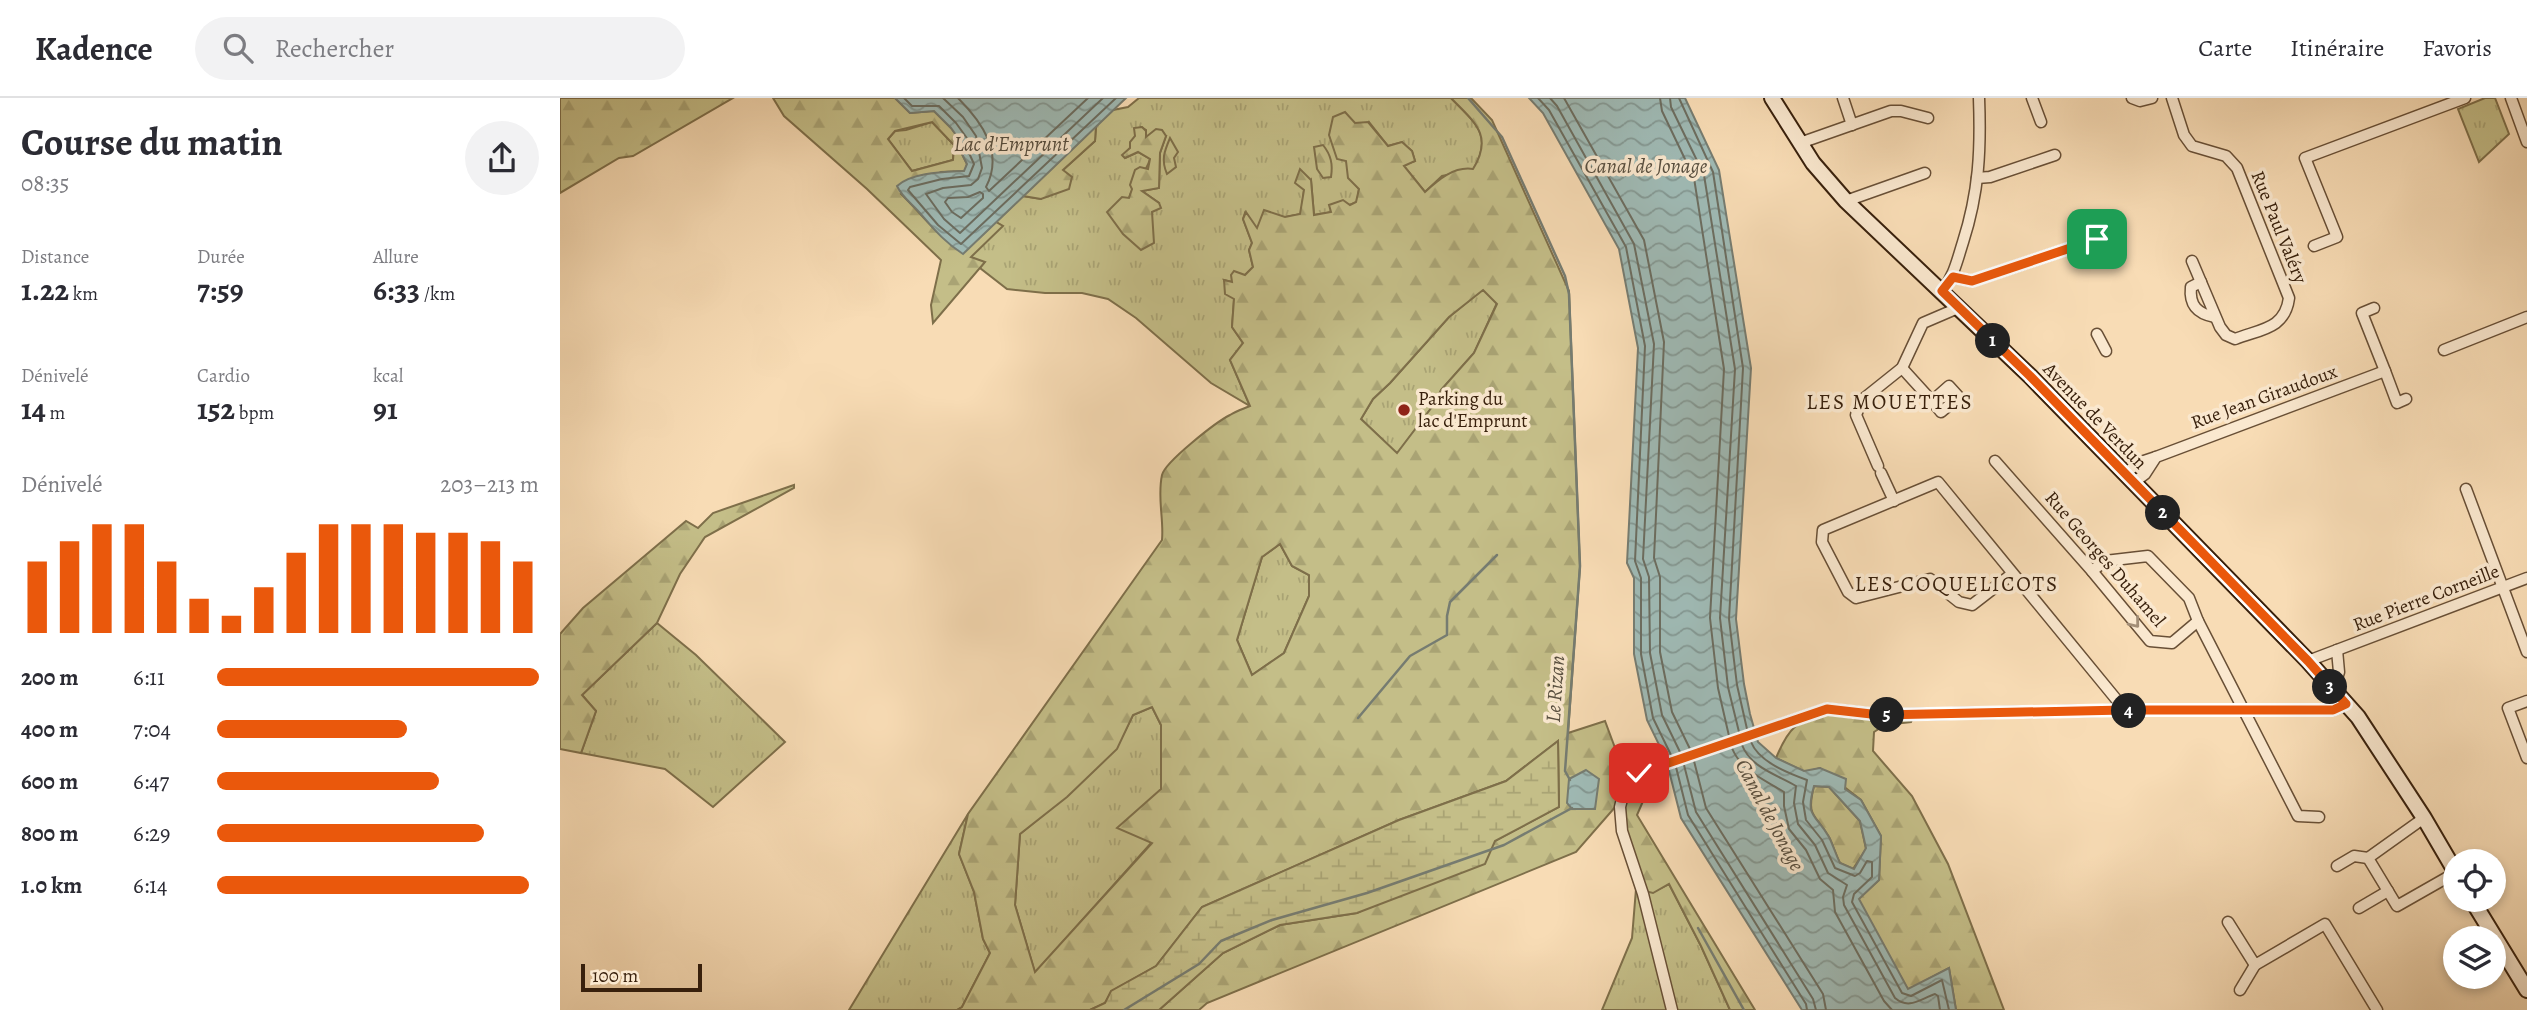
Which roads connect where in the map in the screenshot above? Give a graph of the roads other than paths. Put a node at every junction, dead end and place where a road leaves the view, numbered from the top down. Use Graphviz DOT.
graph roads {
  1 [pos="1772,98"];
  2 [pos="1843,98"];
  3 [pos="1979,98"];
  4 [pos="2032,98"];
  5 [pos="2132,98"];
  6 [pos="2152,98"];
  7 [pos="2172,98"];
  8 [pos="2465,98"];
  9 [pos="2511,98"];
  10 [pos="1928,118"];
  11 [pos="2041,122"];
  12 [pos="1852,125"];
  13 [pos="2527,142"];
  14 [pos="1800,143"];
  15 [pos="2055,155"];
  16 [pos="1925,173"];
  17 [pos="1977,178"];
  18 [pos="1846,201"];
  19 [pos="2097,239"];
  20 [pos="2314,246"];
  21 [pos="2192,261"];
  22 [pos="1953,277"];
  23 [pos="2202,282"];
  24 [pos="1942,291"];
  25 [pos="1958,308"];
  26 [pos="2374,308"];
  27 [pos="2215,317"];
  28 [pos="2527,317"];
  29 [pos="2097,334"];
  30 [pos="2444,350"];
  31 [pos="2106,351"];
  32 [pos="1902,368"];
  33 [pos="2385,371"];
  34 [pos="2406,399"];
  35 [pos="1932,401"];
  36 [pos="1995,461"];
  37 [pos="2129,478"];
  38 [pos="2466,489"];
  39 [pos="1894,500"];
  40 [pos="2092,570"];
  41 [pos="2012,574"];
  42 [pos="2527,578"];
  43 [pos="2503,587"];
  44 [pos="2198,621"];
  45 [pos="2337,650"];
  46 [pos="2527,652"];
  47 [pos="2308,661"];
  48 [pos="2333,691"];
  49 [pos="2527,701"];
  50 [pos="2346,704"];
  51 [pos="2125,710"];
  52 [pos="2244,711"];
  53 [pos="2527,758"];
  54 [pos="2319,817"];
  55 [pos="2424,818"];
  56 [pos="2443,851"];
  57 [pos="2368,858"];
  58 [pos="2337,866"];
  59 [pos="2443,879"];
  60 [pos="2388,891"];
  61 [pos="2359,908"];
  62 [pos="2479,912"];
  63 [pos="2228,922"];
  64 [pos="2255,965"];
  65 [pos="2239,990"];
  66 [pos="2527,990"];
  67 [pos="1672,1010"];
  68 [pos="2377,1010"];
  1 -- 14 [label="main road, Avenue de Verdun"];
  2 -- 12 [label="street"];
  3 -- 17 [label="street"];
  4 -- 11 [label="street"];
  5 -- 6 [label="street"];
  7 -- 27 [label="street, Rue Paul Valéry"];
  8 -- 20 [label="street"];
  9 -- 13 [label="street"];
  10 -- 12 [label="street"];
  12 -- 14 [label="street"];
  14 -- 18 [label="main road, Avenue de Verdun"];
  15 -- 17 [label="street"];
  16 -- 18 [label="street"];
  17 -- 22 [label="street"];
  18 -- 24 [label="main road, Avenue de Verdun"];
  19 -- 22 [label="street"];
  21 -- 23 [label="street, Rue Paul Valéry"];
  22 -- 24 [label="street"];
  23 -- 27 [label="street, Rue Paul Valéry"];
  23 -- 27 [label="street, Rue Paul Valéry"];
  24 -- 25 [label="main road, Avenue de Verdun"];
  25 -- 32 [label="street"];
  25 -- 37 [label="main road, Avenue de Verdun"];
  26 -- 33 [label="street"];
  28 -- 30 [label="street"];
  29 -- 31 [label="street"];
  32 -- 35 [label="street"];
  32 -- 39 [label="street"];
  33 -- 34 [label="street"];
  33 -- 37 [label="street, Rue Jean Giraudoux"];
  36 -- 40 [label="street, Rue Georges Duhamel"];
  37 -- 47 [label="main road, Avenue de Verdun"];
  38 -- 43 [label="street"];
  39 -- 41 [label="street"];
  39 -- 41 [label="street"];
  40 -- 44 [label="street"];
  40 -- 44 [label="street, Rue Georges Duhamel, one-way"];
  41 -- 51 [label="street"];
  42 -- 43 [label="street, Rue Pierre Corneille"];
  43 -- 45 [label="street, Rue Pierre Corneille"];
  43 -- 46 [label="street"];
  44 -- 52 [label="street"];
  45 -- 47 [label="street, Rue Pierre Corneille"];
  45 -- 48 [label="street, Rue Pierre Corneille"];
  47 -- 48 [label="main road, Avenue de Verdun"];
  48 -- 50 [label="main road, Avenue de Verdun"];
  49 -- 53 [label="street"];
  50 -- 52 [label="street"];
  50 -- 55 [label="main road, Avenue de Verdun"];
  51 -- 52 [label="street"];
  51 -- 67 [label="street"];
  52 -- 54 [label="street"];
  55 -- 56 [label="main road, Avenue de Verdun"];
  55 -- 57 [label="street"];
  57 -- 58 [label="street"];
  57 -- 60 [label="street"];
  59 -- 60 [label="street"];
  60 -- 61 [label="street"];
  62 -- 66 [label="main road"];
  63 -- 64 [label="street"];
  64 -- 65 [label="street"];
  64 -- 68 [label="street"];
}
